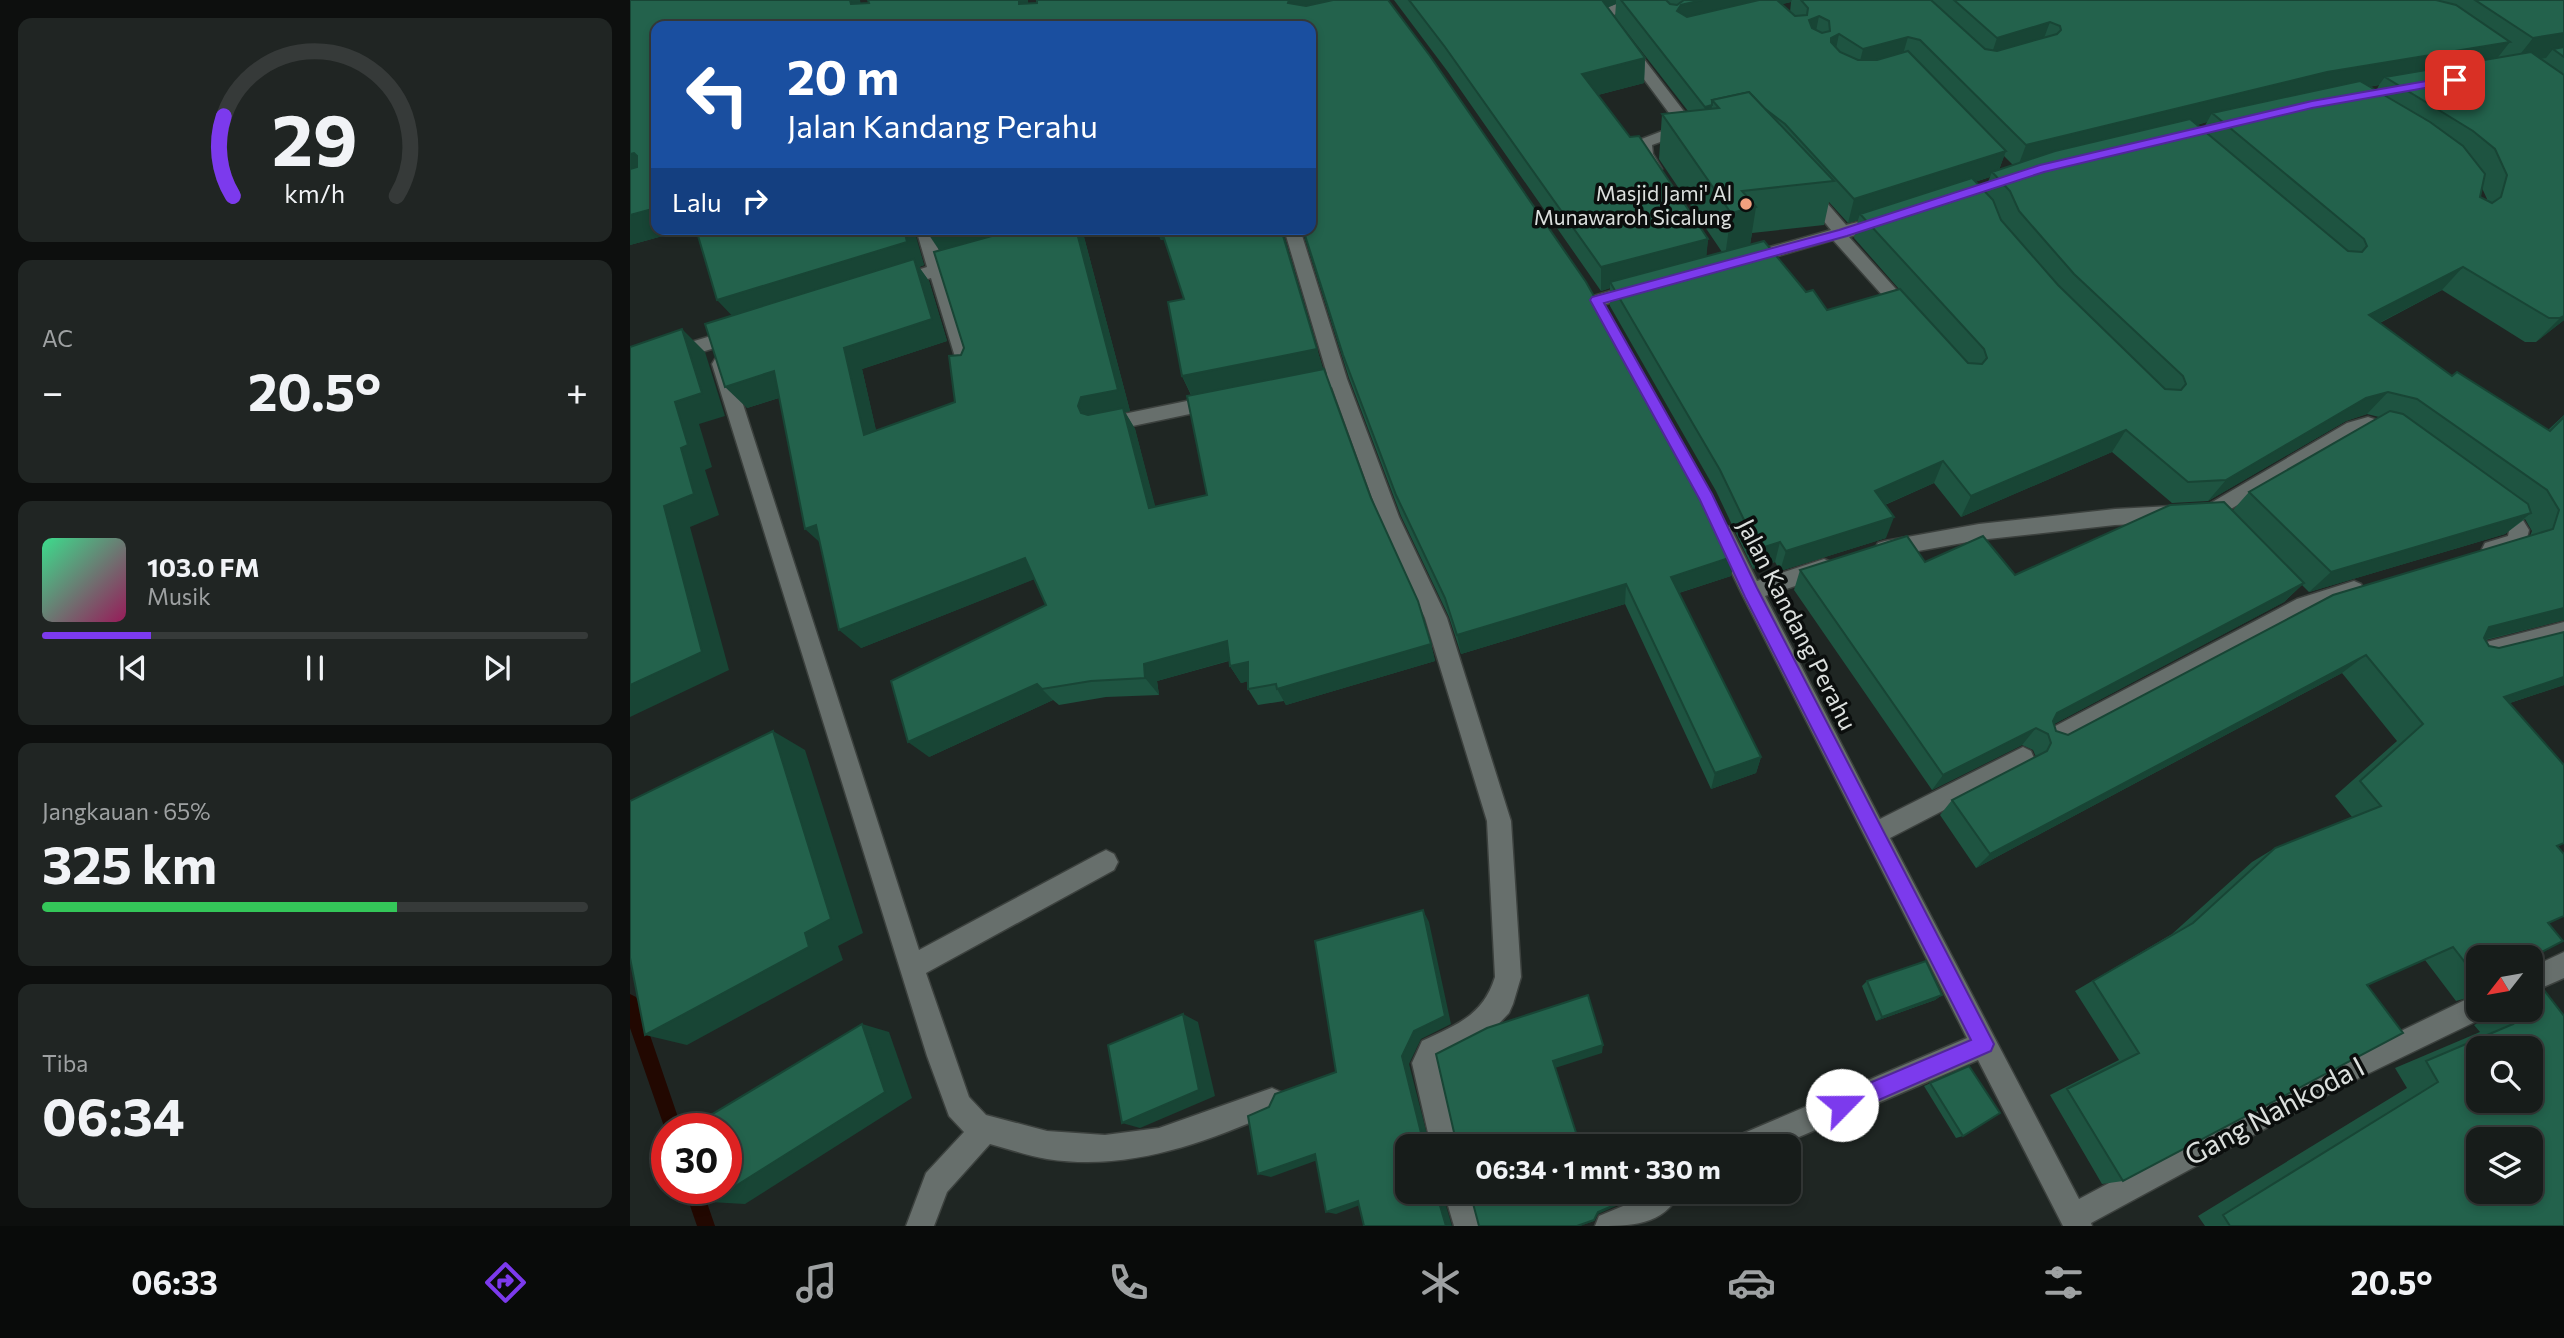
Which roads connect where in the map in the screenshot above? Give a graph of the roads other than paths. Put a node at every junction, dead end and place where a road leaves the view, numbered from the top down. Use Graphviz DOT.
graph roads {
  1 [pos="1647,0"];
  2 [pos="1687,127"];
  3 [pos="1708,139"];
  4 [pos="1794,176"];
  5 [pos="1667,188"];
  6 [pos="1892,217"];
  7 [pos="1840,234"];
  8 [pos="926,235"];
  9 [pos="1294,235"];
  10 [pos="989,255"];
  11 [pos="1733,263"];
  12 [pos="936,270"];
  13 [pos="1658,284"];
  14 [pos="883,287"];
  15 [pos="1610,325"];
  16 [pos="1921,327"];
  17 [pos="753,330"];
  18 [pos="713,342"];
  19 [pos="630,367"];
  20 [pos="968,370"];
  21 [pos="1338,379"];
  22 [pos="1275,391"];
  23 [pos="1237,398"];
  24 [pos="1102,426"];
  25 [pos="2409,445"];
  26 [pos="2477,494"];
  27 [pos="1712,510"];
  28 [pos="2213,512"];
  29 [pos="2231,531"];
  30 [pos="2478,553"];
  31 [pos="1862,556"];
  32 [pos="1838,564"];
  33 [pos="2371,585"];
  34 [pos="2286,587"];
  35 [pos="1751,592"];
  36 [pos="2304,606"];
  37 [pos="2564,631"];
  38 [pos="2472,655"];
  39 [pos="2052,739"];
  40 [pos="2023,758"];
  41 [pos="1875,834"];
  42 [pos="1106,862"];
  43 [pos="2564,965"];
  44 [pos="912,967"];
  45 [pos="2543,975"];
  46 [pos="2466,1013"];
  47 [pos="1984,1044"];
  48 [pos="1272,1101"];
  49 [pos="985,1129"];
  50 [pos="1442,1134"];
  51 [pos="1775,1134"];
  52 [pos="1462,1204"];
  53 [pos="1655,1204"];
  54 [pos="2075,1222"];
  55 [pos="920,1226"];
  56 [pos="1468,1226"];
  57 [pos="1609,1226"];
  1 -- 2 [label="street"];
  2 -- 3 [label="street"];
  2 -- 5 [label="street"];
  4 -- 7 [label="street"];
  6 -- 7 [label="street"];
  7 -- 11 [label="street"];
  7 -- 16 [label="street"];
  8 -- 12 [label="street"];
  9 -- 21 [label="street"];
  10 -- 12 [label="street"];
  12 -- 14 [label="street"];
  12 -- 20 [label="street"];
  13 -- 15 [label="street"];
  17 -- 18 [label="street"];
  18 -- 19 [label="street"];
  18 -- 44 [label="street"];
  21 -- 22 [label="street"];
  21 -- 50 [label="street"];
  23 -- 24 [label="street"];
  25 -- 28 [label="street"];
  26 -- 30 [label="street"];
  27 -- 35 [label="street, Jalan Kandang Perahu"];
  28 -- 29 [label="street"];
  28 -- 31 [label="street"];
  32 -- 35 [label="street"];
  33 -- 36 [label="street"];
  34 -- 36 [label="street"];
  35 -- 41 [label="street, Jalan Kandang Perahu"];
  36 -- 39 [label="street"];
  37 -- 38 [label="street"];
  40 -- 41 [label="street"];
  41 -- 47 [label="street, Jalan Kandang Perahu"];
  42 -- 44 [label="street"];
  43 -- 45 [label="street"];
  44 -- 49 [label="street"];
  46 -- 54 [label="street, Gang Nahkoda I"];
  47 -- 51 [label="street"];
  47 -- 54 [label="street, Jalan Kandang Perahu"];
  48 -- 49 [label="street"];
  49 -- 55 [label="street"];
  52 -- 56 [label="street"];
  53 -- 57 [label="street"];
}
